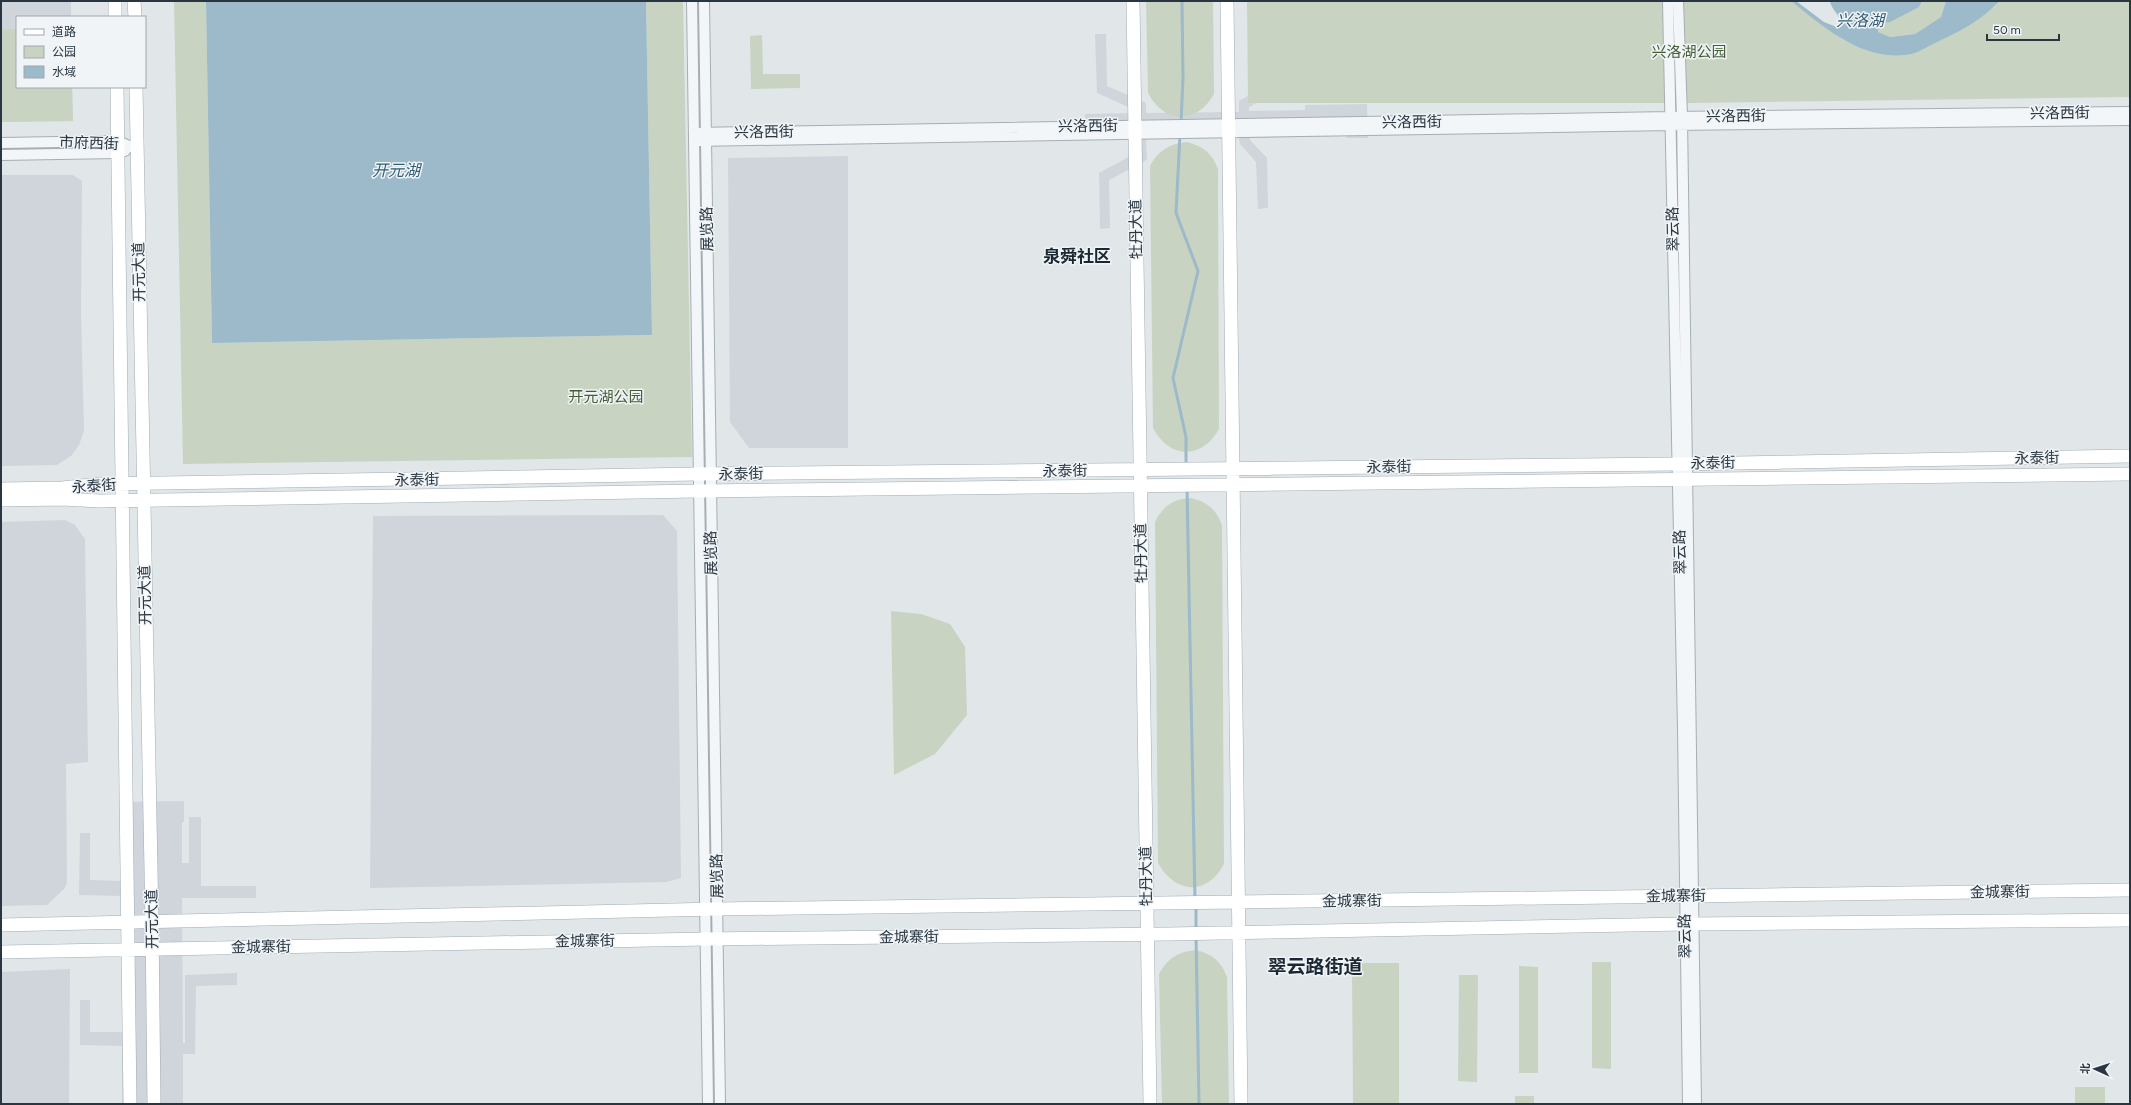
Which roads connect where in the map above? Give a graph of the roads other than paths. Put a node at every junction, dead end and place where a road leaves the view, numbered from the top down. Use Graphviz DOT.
graph roads {
  1 [pos="115,1"];
  2 [pos="134,1"];
  3 [pos="692,1"];
  4 [pos="704,1"];
  5 [pos="1133,1"];
  6 [pos="1227,1"];
  7 [pos="1668,1"];
  8 [pos="1678,1"];
  9 [pos="115,16"];
  10 [pos="135,16"];
  11 [pos="117,88"];
  12 [pos="136,88"];
  13 [pos="2130,112"];
  14 [pos="2130,120"];
  15 [pos="1671,121"];
  16 [pos="1682,121"];
  17 [pos="1229,129"];
  18 [pos="1135,130"];
  19 [pos="694,137"];
  20 [pos="706,137"];
  21 [pos="1,143"];
  22 [pos="118,147"];
  23 [pos="136,148"];
  24 [pos="1,155"];
  25 [pos="2130,456"];
  26 [pos="1682,464"];
  27 [pos="1232,469"];
  28 [pos="1139,470"];
  29 [pos="704,474"];
  30 [pos="2130,474"];
  31 [pos="1683,480"];
  32 [pos="121,484"];
  33 [pos="142,484"];
  34 [pos="1232,486"];
  35 [pos="1139,487"];
  36 [pos="1,489"];
  37 [pos="704,491"];
  38 [pos="1,500"];
  39 [pos="143,500"];
  40 [pos="121,501"];
  41 [pos="2130,890"];
  42 [pos="1688,896"];
  43 [pos="1147,903"];
  44 [pos="1239,903"];
  45 [pos="711,909"];
  46 [pos="2130,920"];
  47 [pos="152,922"];
  48 [pos="128,924"];
  49 [pos="1689,924"];
  50 [pos="1,925"];
  51 [pos="1239,933"];
  52 [pos="1147,934"];
  53 [pos="711,939"];
  54 [pos="152,949"];
  55 [pos="128,950"];
  56 [pos="1,952"];
  57 [pos="130,1104"];
  58 [pos="154,1104"];
  59 [pos="708,1104"];
  60 [pos="720,1104"];
  61 [pos="1150,1104"];
  62 [pos="1241,1104"];
  63 [pos="1688,1104"];
  64 [pos="1696,1104"];
  1 -- 9 [label="main road"];
  2 -- 10 [label="main road"];
  3 -- 19 [label="street, 展览路"];
  4 -- 20 [label="street, 展览路"];
  5 -- 18 [label="main road, 牡丹大道"];
  6 -- 17 [label="main road"];
  7 -- 15 [label="street, 翠云路"];
  8 -- 16 [label="street, 翠云路"];
  11 -- 22 [label="main road, 开元大道"];
  12 -- 23 [label="main road, 开元大道"];
  13 -- 16 [label="street, 兴洛西街"];
  14 -- 16 [label="street, 兴洛西街"];
  15 -- 16 [label="street, 兴洛西街"];
  15 -- 17 [label="street, 兴洛西街"];
  15 -- 26 [label="street, 翠云路"];
  16 -- 26 [label="street, 翠云路"];
  17 -- 18 [label="street, 兴洛西街"];
  17 -- 27 [label="main road"];
  18 -- 20 [label="street, 兴洛西街"];
  18 -- 28 [label="main road, 牡丹大道"];
  19 -- 20 [label="street, 兴洛西街"];
  19 -- 29 [label="street, 展览路"];
  20 -- 29 [label="street, 展览路"];
  21 -- 22 [label="street, 市府西街"];
  22 -- 23 [label="street, 市府西街"];
  22 -- 24 [label="street, 市府西街"];
  22 -- 32 [label="main road, 开元大道"];
  23 -- 33 [label="main road, 开元大道"];
  25 -- 26 [label="main road, 永泰街"];
  26 -- 27 [label="main road, 永泰街"];
  26 -- 31 [label="street, 翠云路"];
  27 -- 28 [label="main road, 永泰街"];
  27 -- 34 [label="main road"];
  28 -- 29 [label="main road, 永泰街"];
  28 -- 35 [label="main road, 牡丹大道"];
  29 -- 33 [label="main road, 永泰街"];
  29 -- 37 [label="street, 展览路"];
  30 -- 31 [label="main road, 永泰街"];
  31 -- 34 [label="main road, 永泰街"];
  31 -- 42 [label="street, 翠云路"];
  32 -- 33 [label="main road, 永泰街"];
  32 -- 36 [label="main road, 永泰街"];
  32 -- 40 [label="main road, 开元大道"];
  33 -- 39 [label="main road, 开元大道"];
  34 -- 35 [label="main road, 永泰街"];
  34 -- 44 [label="main road"];
  35 -- 37 [label="main road, 永泰街"];
  35 -- 43 [label="main road, 牡丹大道"];
  37 -- 39 [label="main road, 永泰街"];
  37 -- 45 [label="street, 展览路"];
  38 -- 40 [label="main road, 永泰街"];
  39 -- 40 [label="main road, 永泰街"];
  39 -- 47 [label="main road, 开元大道"];
  40 -- 48 [label="main road, 开元大道"];
  41 -- 42 [label="main road, 金城寨街"];
  42 -- 44 [label="main road, 金城寨街"];
  42 -- 49 [label="street, 翠云路"];
  43 -- 44 [label="main road, 金城寨街"];
  43 -- 45 [label="main road, 金城寨街"];
  43 -- 52 [label="main road, 牡丹大道"];
  44 -- 51 [label="main road"];
  45 -- 47 [label="main road, 金城寨街"];
  45 -- 53 [label="street, 展览路"];
  46 -- 49 [label="main road, 金城寨街"];
  47 -- 48 [label="main road, 金城寨街"];
  47 -- 54 [label="main road, 开元大道"];
  48 -- 50 [label="main road, 金城寨街"];
  48 -- 55 [label="main road, 开元大道"];
  49 -- 51 [label="main road, 金城寨街"];
  49 -- 63 [label="street, 翠云路"];
  49 -- 64 [label="street, 翠云路"];
  51 -- 52 [label="main road, 金城寨街"];
  51 -- 62 [label="main road"];
  52 -- 53 [label="main road, 金城寨街"];
  52 -- 61 [label="main road, 牡丹大道"];
  53 -- 54 [label="main road, 金城寨街"];
  53 -- 59 [label="street, 展览路"];
  53 -- 60 [label="street, 展览路"];
  54 -- 55 [label="main road, 金城寨街"];
  54 -- 58 [label="main road, 开元大道"];
  55 -- 56 [label="main road, 金城寨街"];
  55 -- 57 [label="main road, 开元大道"];
}
